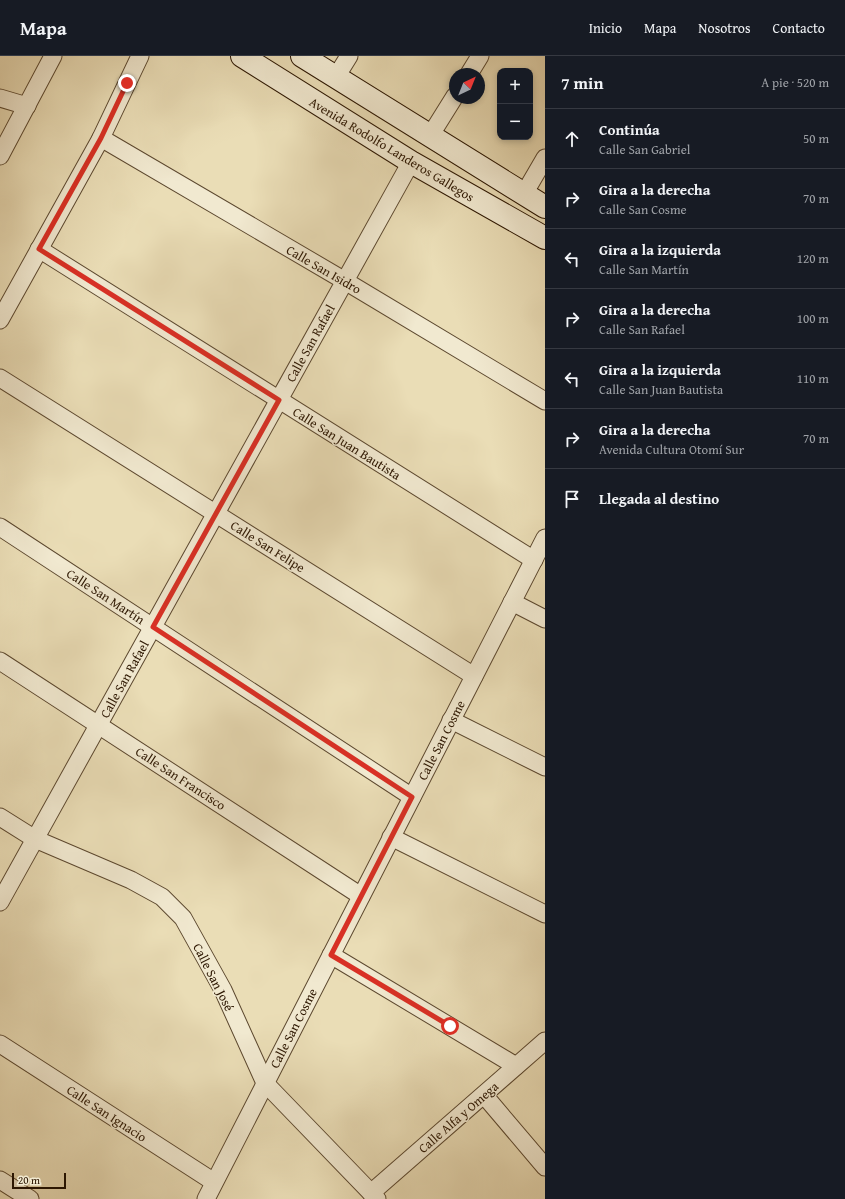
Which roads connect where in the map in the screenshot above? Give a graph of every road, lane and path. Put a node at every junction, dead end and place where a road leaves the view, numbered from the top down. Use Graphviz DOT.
graph roads {
  1 [pos="52,56"];
  2 [pos="140,56"];
  3 [pos="242,56"];
  4 [pos="302,56"];
  5 [pos="349,56"];
  6 [pos="480,56"];
  7 [pos="473,68"];
  8 [pos="336,77"];
  9 [pos="0,98"];
  10 [pos="450,104"];
  11 [pos="27,106"];
  12 [pos="430,136"];
  13 [pos="101,138"];
  14 [pos="0,156"];
  15 [pos="545,158"];
  16 [pos="411,162"];
  17 [pos="524,194"];
  18 [pos="545,207"];
  19 [pos="545,238"];
  20 [pos="39,249"];
  21 [pos="345,281"];
  22 [pos="0,320"];
  23 [pos="0,378"];
  24 [pos="279,400"];
  25 [pos="545,401"];
  26 [pos="216,513"];
  27 [pos="0,527"];
  28 [pos="545,538"];
  29 [pos="534,560"];
  30 [pos="512,602"];
  31 [pos="545,619"];
  32 [pos="153,627"];
  33 [pos="0,661"];
  34 [pos="474,676"];
  35 [pos="451,720"];
  36 [pos="98,725"];
  37 [pos="545,767"];
  38 [pos="412,797"];
  39 [pos="0,817"];
  40 [pos="391,837"];
  41 [pos="35,840"];
  42 [pos="361,896"];
  43 [pos="0,902"];
  44 [pos="545,914"];
  45 [pos="331,955"];
  46 [pos="545,1041"];
  47 [pos="0,1044"];
  48 [pos="516,1066"];
  49 [pos="265,1083"];
  50 [pos="484,1095"];
  51 [pos="545,1168"];
  52 [pos="0,1180"];
  53 [pos="214,1182"];
  54 [pos="374,1196"];
  55 [pos="30,1199"];
  56 [pos="206,1199"];
  1 -- 11 [label="street"];
  2 -- 13 [label="street"];
  3 -- 16 [label="main road, Avenida Rodolfo Landeros Gallegos"];
  4 -- 8 [label="main road"];
  5 -- 8 [label="street"];
  6 -- 7 [label="street"];
  8 -- 12 [label="main road"];
  9 -- 11 [label="street"];
  10 -- 12 [label="street"];
  11 -- 14 [label="street"];
  12 -- 17 [label="main road"];
  13 -- 20 [label="street"];
  13 -- 21 [label="street, Calle San Isidro"];
  15 -- 17 [label="street"];
  16 -- 19 [label="main road, Avenida Rodolfo Landeros Gallegos"];
  16 -- 21 [label="street, Calle San Rafael"];
  17 -- 18 [label="main road"];
  20 -- 22 [label="street"];
  20 -- 24 [label="street, Calle San Juan Bautista"];
  21 -- 24 [label="street, Calle San Rafael"];
  21 -- 25 [label="street, Calle San Isidro"];
  23 -- 26 [label="street, Calle San Felipe"];
  24 -- 26 [label="street, Calle San Rafael"];
  24 -- 29 [label="street, Calle San Juan Bautista"];
  26 -- 32 [label="street, Calle San Rafael"];
  26 -- 34 [label="street, Calle San Felipe"];
  27 -- 32 [label="street, Calle San Martín"];
  28 -- 29 [label="street, Calle San Cosme"];
  29 -- 30 [label="street, Calle San Cosme"];
  30 -- 31 [label="street"];
  30 -- 34 [label="street, Calle San Cosme"];
  32 -- 36 [label="street, Calle San Rafael"];
  32 -- 38 [label="street, Calle San Martín"];
  33 -- 36 [label="street, Calle San Francisco"];
  34 -- 35 [label="street, Calle San Cosme"];
  35 -- 37 [label="street"];
  35 -- 38 [label="street, Calle San Cosme"];
  36 -- 41 [label="street, Calle San Rafael"];
  36 -- 42 [label="street, Calle San Francisco"];
  38 -- 40 [label="street, Calle San Cosme"];
  39 -- 41 [label="street, Calle San José"];
  40 -- 42 [label="street, Calle San Cosme"];
  40 -- 44 [label="street"];
  41 -- 43 [label="street, Calle San Rafael"];
  41 -- 49 [label="street, Calle San José"];
  42 -- 45 [label="street, Calle San Cosme"];
  45 -- 48 [label="street"];
  45 -- 49 [label="street, Calle San Cosme"];
  46 -- 48 [label="street, Calle Alfa y Omega"];
  47 -- 53 [label="street, Calle San Ignacio"];
  48 -- 50 [label="street, Calle Alfa y Omega"];
  49 -- 53 [label="street, Calle San Cosme"];
  49 -- 54 [label="street, Calle San José"];
  50 -- 51 [label="street"];
  50 -- 54 [label="street, Calle Alfa y Omega"];
  52 -- 55 [label="street"];
  53 -- 56 [label="street, Calle San Cosme"];
}
